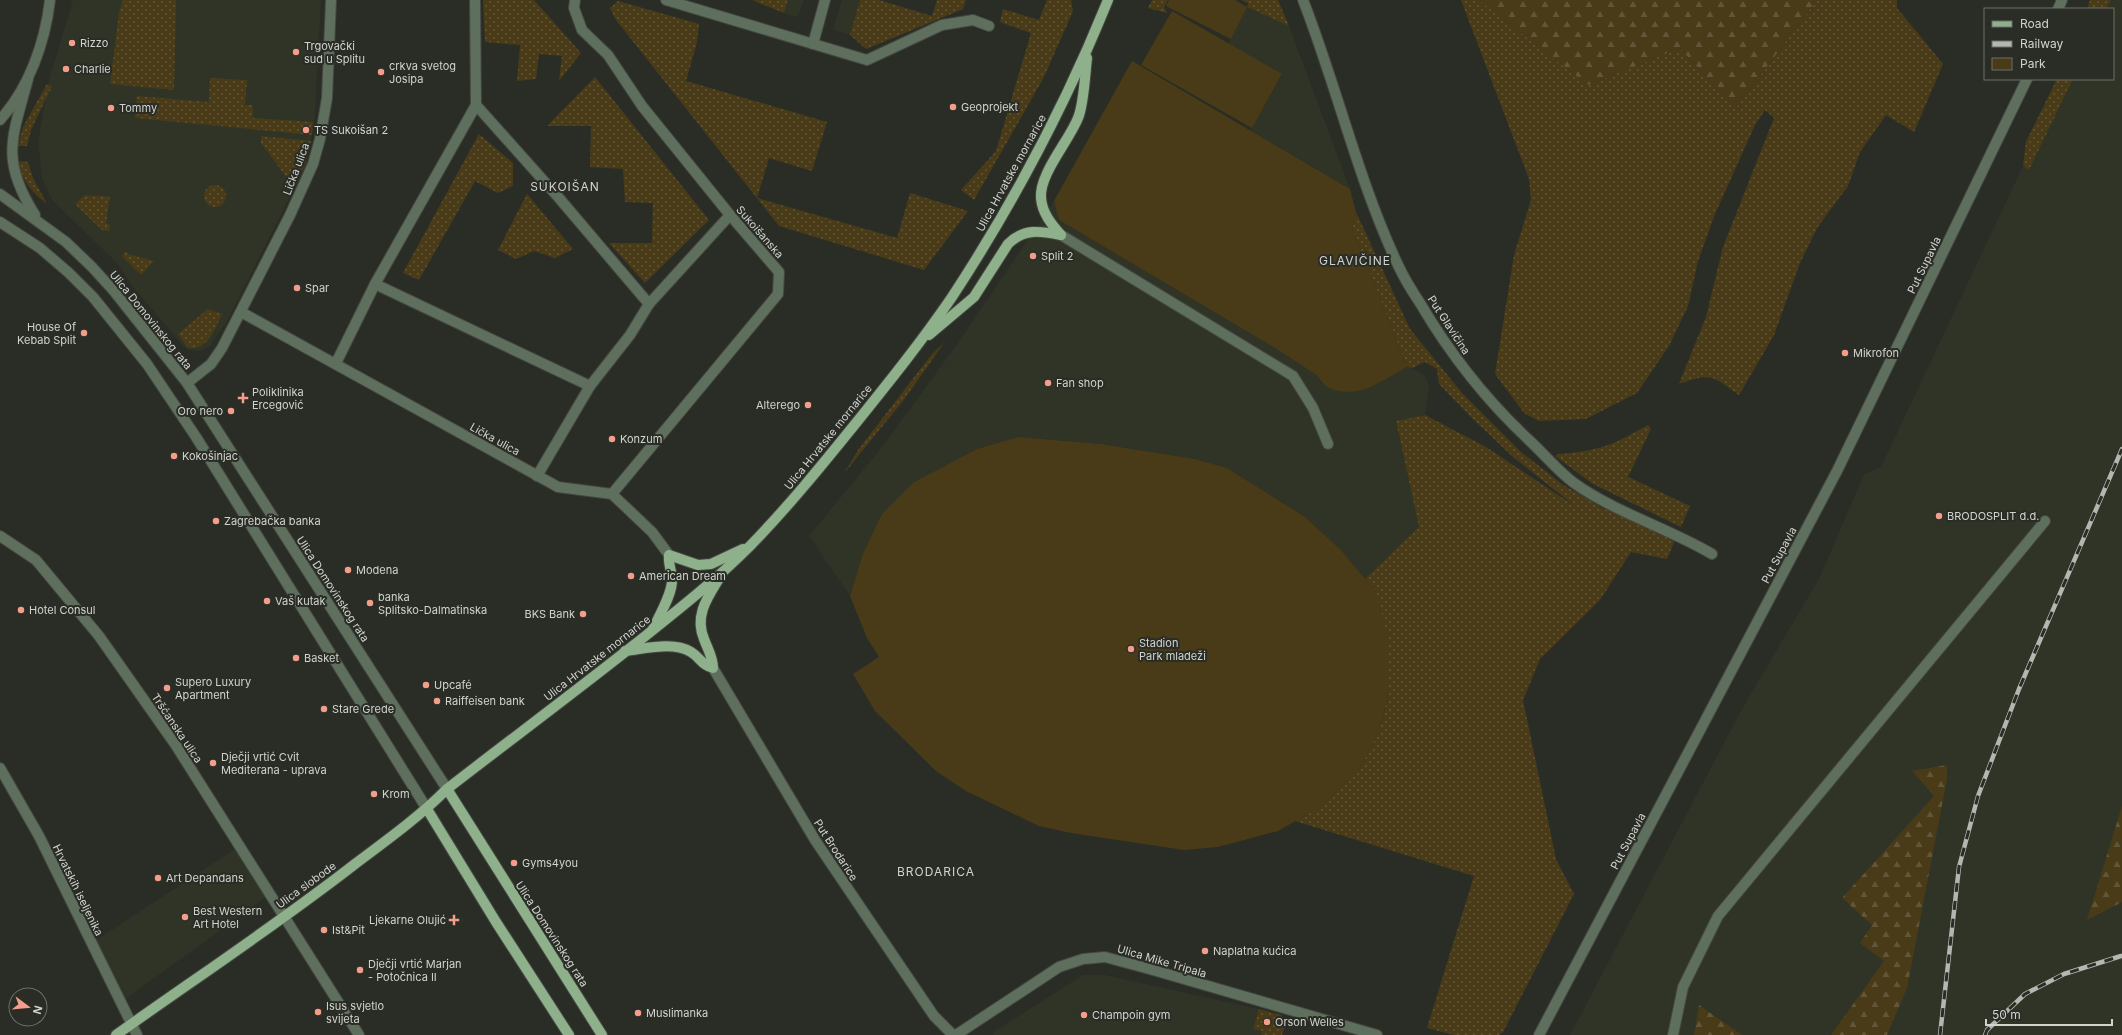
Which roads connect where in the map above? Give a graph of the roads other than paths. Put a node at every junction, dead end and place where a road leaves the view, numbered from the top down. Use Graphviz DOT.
graph roads {
  1 [pos="54,0"];
  2 [pos="331,0"];
  3 [pos="475,0"];
  4 [pos="575,0"];
  5 [pos="666,0"];
  6 [pos="825,0"];
  7 [pos="1108,0"];
  8 [pos="1303,0"];
  9 [pos="49,5"];
  10 [pos="990,26"];
  11 [pos="812,44"];
  12 [pos="1089,48"];
  13 [pos="28,79"];
  14 [pos="2026,80"];
  15 [pos="476,105"];
  16 [pos="0,120"];
  17 [pos="0,194"];
  18 [pos="730,215"];
  19 [pos="39,220"];
  20 [pos="0,222"];
  21 [pos="0,227"];
  22 [pos="16,232"];
  23 [pos="1061,235"];
  24 [pos="375,284"];
  25 [pos="649,304"];
  26 [pos="241,312"];
  27 [pos="918,344"];
  28 [pos="336,363"];
  29 [pos="187,383"];
  30 [pos="590,386"];
  31 [pos="1328,444"];
  32 [pos="537,476"];
  33 [pos="612,494"];
  34 [pos="2046,521"];
  35 [pos="0,536"];
  36 [pos="749,547"];
  37 [pos="1712,554"];
  38 [pos="669,555"];
  39 [pos="724,569"];
  40 [pos="652,630"];
  41 [pos="626,652"];
  42 [pos="713,668"];
  43 [pos="0,768"];
  44 [pos="447,789"];
  45 [pos="427,809"];
  46 [pos="285,916"];
  47 [pos="130,1025"];
  48 [pos="116,1035"];
  49 [pos="137,1035"];
  50 [pos="360,1035"];
  51 [pos="569,1035"];
  52 [pos="602,1035"];
  53 [pos="954,1035"];
  54 [pos="1377,1035"];
  55 [pos="1539,1035"];
  56 [pos="1673,1035"];
  1 -- 9 [label="street"];
  2 -- 26 [label="street, Lička ulica"];
  3 -- 15 [label="street"];
  4 -- 18 [label="street, Sukoišanska"];
  5 -- 11 [label="street"];
  6 -- 11 [label="street"];
  7 -- 12 [label="main road, Ulica Hrvatske mornarice"];
  8 -- 37 [label="street, Put Glavičina"];
  9 -- 13 [label="street"];
  10 -- 11 [label="street"];
  12 -- 23 [label="main road"];
  12 -- 27 [label="main road, Ulica Hrvatske mornarice"];
  13 -- 16 [label="street"];
  13 -- 19 [label="street"];
  14 -- 55 [label="street, Put Supavla"];
  15 -- 24 [label="street"];
  15 -- 25 [label="street"];
  17 -- 19 [label="street, Ulica Domovinskog rata"];
  18 -- 25 [label="street"];
  18 -- 33 [label="street, Sukoišanska"];
  19 -- 29 [label="street, Ulica Domovinskog rata"];
  20 -- 22 [label="street"];
  21 -- 22 [label="street"];
  22 -- 45 [label="street"];
  23 -- 27 [label="main road"];
  23 -- 31 [label="street"];
  24 -- 28 [label="street"];
  24 -- 30 [label="street"];
  25 -- 30 [label="street"];
  26 -- 28 [label="street, Lička ulica"];
  26 -- 29 [label="street, Lička ulica"];
  27 -- 36 [label="main road, Ulica Hrvatske mornarice"];
  28 -- 32 [label="street, Lička ulica"];
  29 -- 44 [label="street, Ulica Domovinskog rata"];
  30 -- 32 [label="street"];
  32 -- 33 [label="street, Lička ulica"];
  33 -- 38 [label="street"];
  34 -- 56 [label="street"];
  35 -- 46 [label="street, Tršćanska ulica"];
  36 -- 38 [label="main road"];
  36 -- 39 [label="main road, Ulica Hrvatske mornarice"];
  38 -- 40 [label="main road"];
  39 -- 40 [label="main road, Ulica Hrvatske mornarice"];
  39 -- 42 [label="main road"];
  40 -- 41 [label="main road, Ulica Hrvatske mornarice"];
  41 -- 42 [label="main road"];
  41 -- 44 [label="main road, Ulica Hrvatske mornarice"];
  42 -- 53 [label="street, Put Brodarice"];
  43 -- 47 [label="street, Hrvatskih iseljenika"];
  44 -- 45 [label="main road, Ulica slobode"];
  44 -- 52 [label="main road, Ulica Domovinskog rata"];
  45 -- 46 [label="main road, Ulica slobode"];
  45 -- 51 [label="main road"];
  46 -- 47 [label="main road, Ulica slobode"];
  46 -- 50 [label="street, Tršćanska ulica"];
  47 -- 48 [label="main road, Ulica slobode"];
  47 -- 49 [label="street, Hrvatskih iseljenika"];
  53 -- 54 [label="street, Ulica Mike Tripala"];
}
